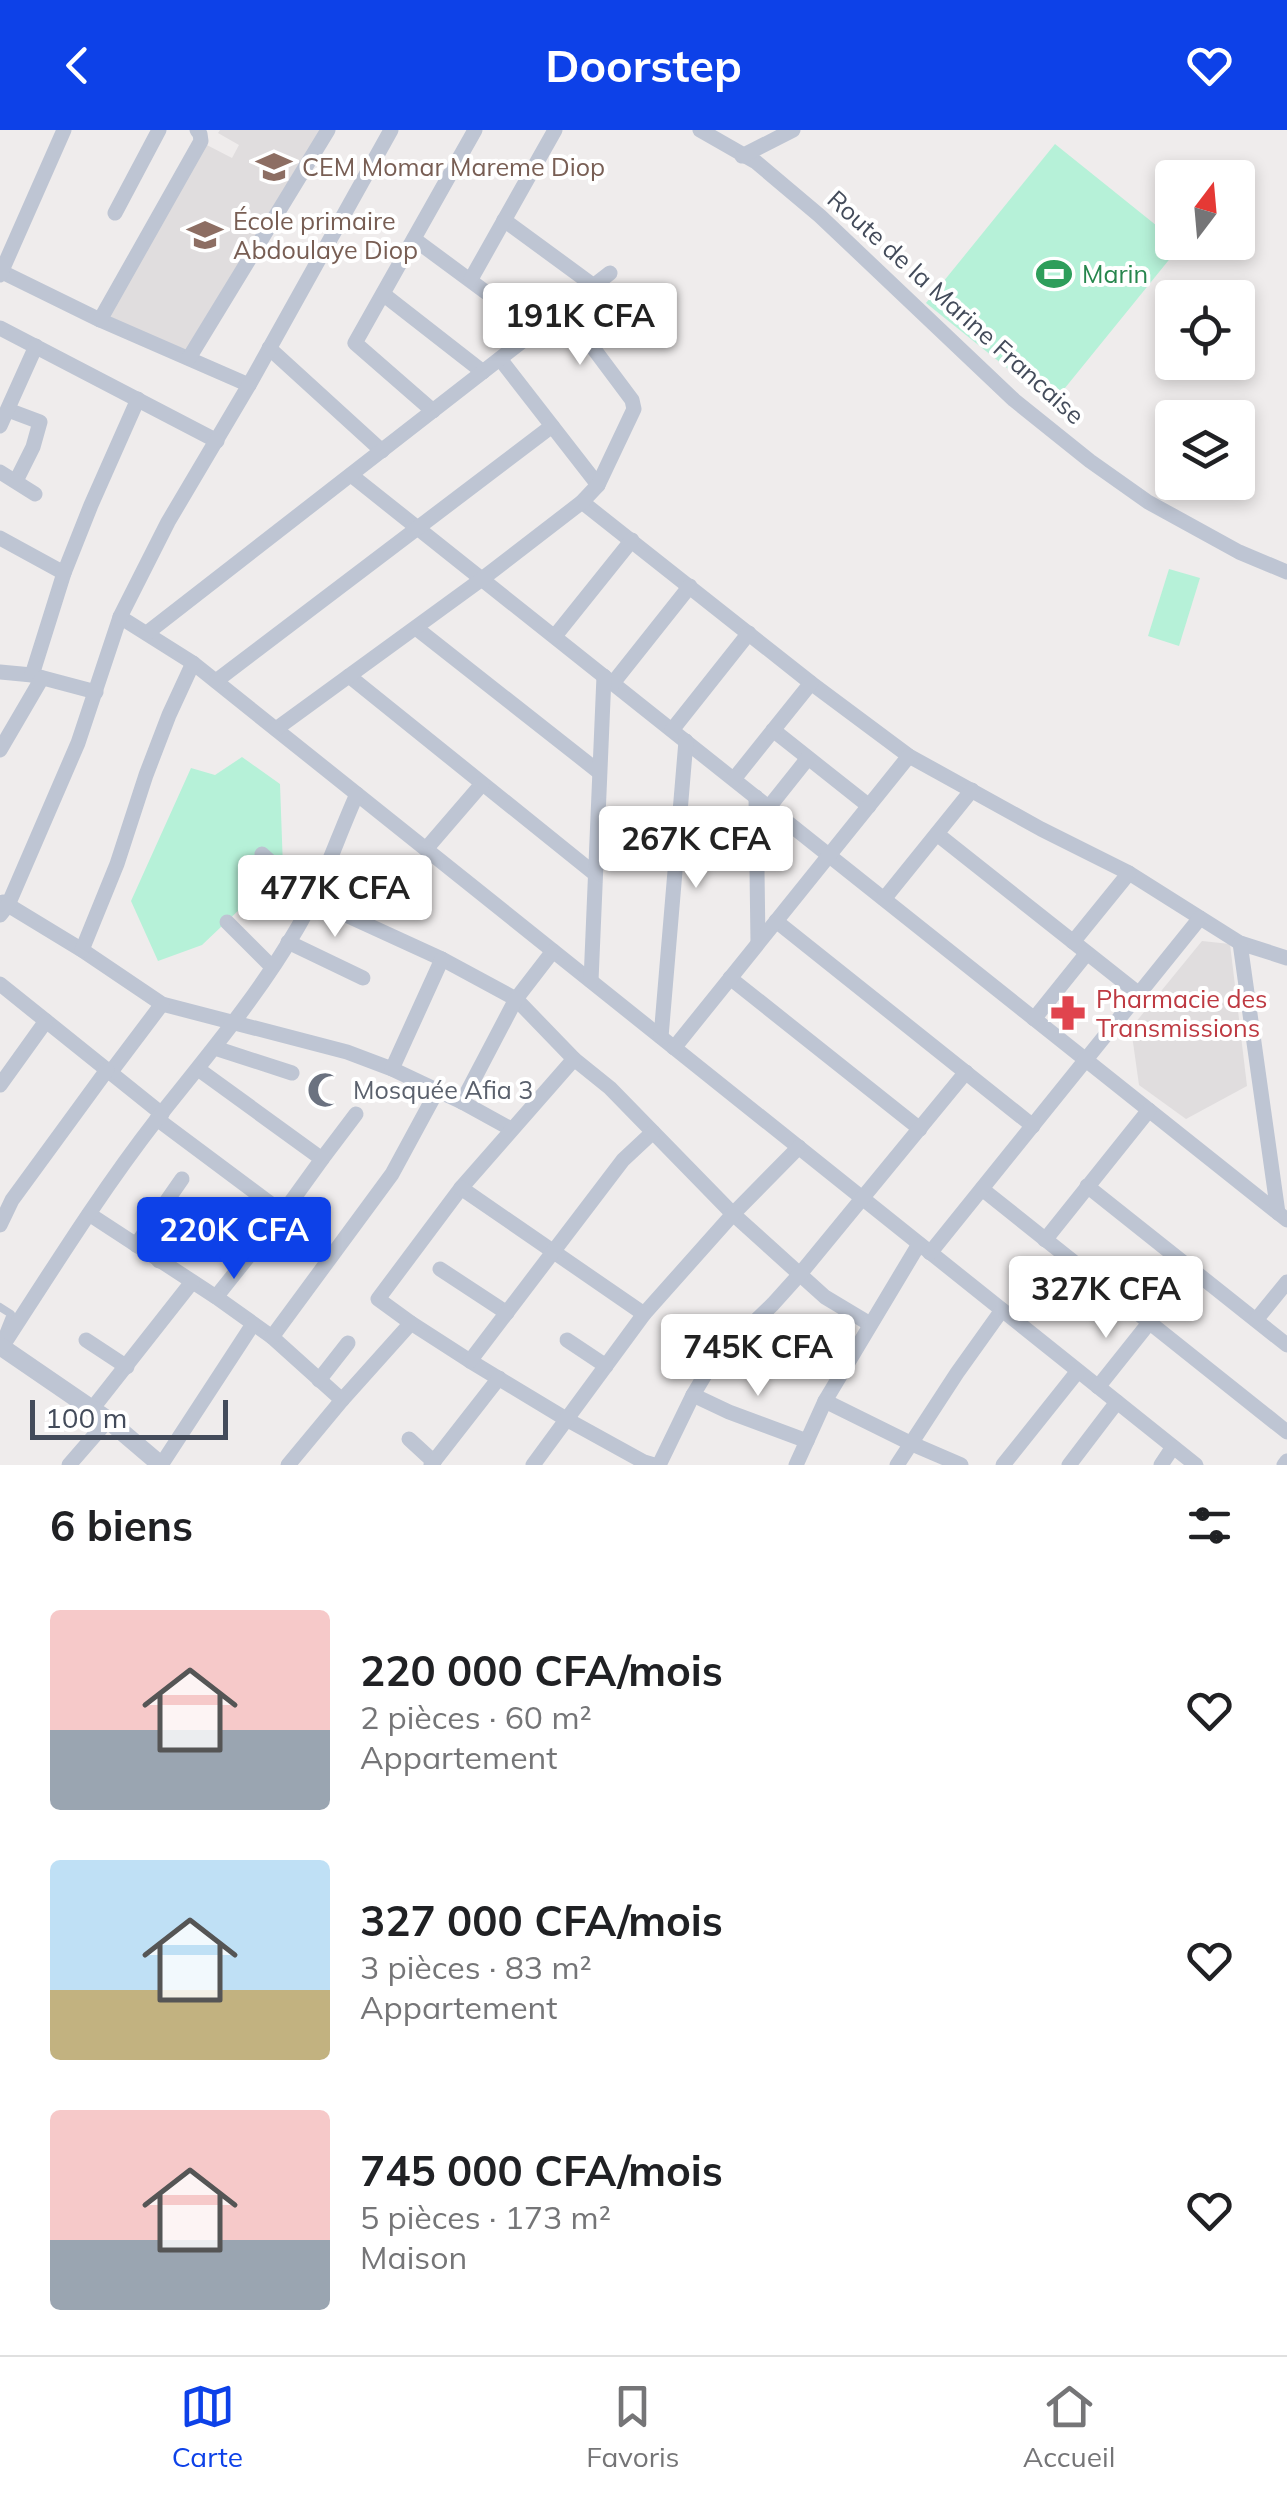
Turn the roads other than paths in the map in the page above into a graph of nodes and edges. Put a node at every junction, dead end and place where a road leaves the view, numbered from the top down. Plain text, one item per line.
1 (64, 130) edge
2 (159, 130) edge
3 (197, 130) edge
4 (328, 130) edge
5 (392, 130) edge
6 (475, 130) edge
7 (555, 130) edge
8 (700, 130) edge
9 (793, 130) edge
10 (742, 156) junction
11 (115, 213) dead end
12 (504, 220) junction
13 (414, 239) junction
14 (1, 273) edge
15 (610, 274) dead end
16 (471, 279) junction
17 (594, 286) junction
18 (382, 294) junction
19 (564, 309) junction
20 (100, 320) junction
21 (0, 328) edge
22 (537, 330) junction
23 (36, 346) junction
24 (269, 348) junction
25 (189, 358) junction
26 (500, 359) junction
27 (483, 372) junction
28 (249, 386) junction
29 (138, 399) junction
30 (8, 410) junction
31 (433, 411) junction
32 (0, 426) edge
33 (552, 426) junction
34 (217, 441) junction
35 (382, 451) junction
36 (0, 472) edge
37 (351, 475) junction
38 (16, 480) junction
39 (598, 485) junction
40 (35, 494) dead end
41 (582, 502) junction
42 (419, 528) junction
43 (0, 538) edge
44 (632, 540) junction
45 (1287, 572) edge
46 (64, 573) junction
47 (482, 579) junction
48 (690, 586) junction
49 (120, 618) junction
50 (416, 628) junction
51 (147, 633) junction
52 (749, 633) junction
53 (554, 636) junction
54 (193, 663) junction
55 (0, 672) edge
56 (349, 676) junction
57 (37, 677) junction
58 (608, 679) junction
59 (216, 681) junction
60 (811, 683) junction
61 (96, 692) junction
62 (276, 729) junction
63 (672, 730) junction
64 (773, 730) junction
65 (686, 741) junction
66 (0, 750) edge
67 (909, 756) junction
68 (808, 758) junction
69 (598, 772) junction
70 (734, 779) junction
71 (482, 784) junction
72 (972, 790) junction
73 (357, 794) junction
74 (762, 802) junction
75 (868, 806) junction
76 (937, 834) junction
77 (426, 849) junction
78 (262, 854) dead end
79 (829, 855) junction
80 (595, 874) junction
81 (1129, 874) junction
82 (884, 899) junction
83 (311, 900) junction
84 (3, 906) edge
85 (1200, 918) junction
86 (776, 921) junction
87 (226, 922) dead end
88 (288, 942) junction
89 (1073, 942) junction
90 (1240, 942) junction
91 (758, 943) junction
92 (82, 950) junction
93 (553, 951) junction
94 (1087, 953) junction
95 (1287, 958) edge
96 (442, 959) junction
97 (272, 967) junction
98 (363, 978) dead end
99 (730, 978) junction
100 (591, 981) junction
101 (3, 993) edge
102 (1139, 994) junction
103 (516, 999) junction
104 (162, 1004) junction
105 (1034, 1019) junction
106 (46, 1021) junction
107 (233, 1024) junction
108 (668, 1043) junction
109 (214, 1048) junction
110 (574, 1058) junction
111 (1086, 1060) junction
112 (198, 1069) junction
113 (392, 1070) junction
114 (108, 1071) junction
115 (966, 1072) junction
116 (292, 1073) dead end
117 (0, 1085) edge
118 (438, 1091) junction
119 (462, 1102) junction
120 (1149, 1110) junction
121 (356, 1114) dead end
122 (160, 1116) junction
123 (1033, 1126) junction
124 (511, 1129) junction
125 (920, 1129) junction
126 (653, 1132) junction
127 (799, 1148) junction
128 (322, 1159) junction
129 (182, 1179) dead end
130 (1087, 1186) junction
131 (462, 1188) junction
132 (982, 1189) junction
133 (6, 1198) edge
134 (864, 1199) junction
135 (283, 1213) junction
136 (89, 1214) junction
137 (733, 1214) junction
138 (1283, 1217) edge
139 (191, 1218) dead end
140 (0, 1225) edge
141 (1045, 1240) junction
142 (136, 1244) junction
143 (925, 1248) junction
144 (553, 1252) junction
145 (160, 1261) junction
146 (440, 1268) dead end
147 (800, 1274) junction
148 (192, 1282) junction
149 (1287, 1282) edge
150 (216, 1297) junction
151 (0, 1306) edge
152 (1002, 1310) junction
153 (507, 1313) junction
154 (644, 1314) junction
155 (1256, 1320) junction
156 (411, 1323) junction
157 (1150, 1323) junction
158 (253, 1324) junction
159 (870, 1324) junction
160 (272, 1337) junction
161 (86, 1340) dead end
162 (567, 1340) dead end
163 (348, 1343) dead end
164 (0, 1344) edge
165 (1287, 1345) edge
166 (470, 1361) junction
167 (606, 1366) junction
168 (126, 1367) junction
169 (1078, 1371) junction
170 (499, 1378) junction
171 (319, 1380) junction
172 (1098, 1387) junction
173 (693, 1394) junction
174 (342, 1400) junction
175 (826, 1401) junction
176 (1117, 1402) junction
177 (92, 1409) junction
178 (566, 1419) junction
179 (108, 1420) junction
180 (1287, 1432) edge
181 (410, 1439) dead end
182 (807, 1441) junction
183 (910, 1443) junction
184 (1173, 1447) junction
185 (432, 1463) edge
186 (650, 1464) edge
187 (69, 1465) edge
188 (161, 1465) edge
189 (288, 1465) edge
190 (533, 1465) edge
191 (796, 1465) edge
192 (896, 1465) edge
193 (961, 1465) edge
194 (1003, 1465) edge
195 (1069, 1465) edge
196 (1161, 1465) edge
197 (1196, 1465) edge

1 - 14 street
2 - 11 street
3 - 20 street
4 - 25 street
5 - 24 street
6 - 13 street
7 - 12 street
8 - 10 street, Route de la Marine Francaise
9 - 10 street
10 - 45 street, Route de la Marine Francaise
12 - 16 street
12 - 17 street
13 - 16 street
13 - 18 street
14 - 20 street
15 - 17 street
16 - 22 street
17 - 19 street
18 - 27 street
18 - 31 street
19 - 22 street
19 - 39 street
20 - 25 street
21 - 23 street
22 - 26 street
23 - 29 street
23 - 30 street
24 - 28 street
24 - 35 street
25 - 28 street
26 - 27 street
26 - 33 street
27 - 31 street
28 - 34 street
29 - 34 street
29 - 46 street
30 - 32 street
30 - 38 street
31 - 35 street
33 - 39 street
33 - 42 street
34 - 49 street
35 - 37 street
36 - 38 street
37 - 42 street
37 - 51 street
38 - 40 street
39 - 41 street
41 - 44 street
41 - 47 street
42 - 47 street
42 - 59 street
43 - 46 street
44 - 48 street
44 - 53 street
46 - 57 street
47 - 50 street
47 - 53 street
48 - 52 street
48 - 58 street
49 - 51 street
49 - 61 street
50 - 56 street
50 - 69 street
51 - 54 street
52 - 60 street
52 - 63 street
53 - 58 street
54 - 59 street
54 - 92 street
55 - 57 street
56 - 62 street
56 - 71 street
57 - 61 street
57 - 66 street
58 - 63 street
58 - 69 street
59 - 62 street
60 - 64 street
60 - 67 street
61 - 84 street
62 - 73 street
63 - 65 street
64 - 68 street
64 - 70 street
65 - 70 street
65 - 108 street
67 - 72 street
67 - 75 street
68 - 74 street
68 - 75 street
69 - 80 street
70 - 74 street
71 - 77 street
71 - 80 street
72 - 76 street
72 - 81 street
73 - 77 street
73 - 83 street
74 - 79 street
74 - 91 street
75 - 79 street
76 - 82 street
76 - 89 street
77 - 93 street
78 - 83 street
79 - 82 street
79 - 86 street
80 - 100 street
81 - 85 street
81 - 89 street
82 - 105 street
83 - 88 street
83 - 96 street
84 - 92 street
85 - 90 street
85 - 102 street
86 - 91 street
86 - 115 street
87 - 97 street
88 - 97 street
88 - 98 street
89 - 94 street
90 - 95 street
90 - 138 street
91 - 99 street
92 - 104 street
93 - 100 street
93 - 103 street
94 - 102 street
94 - 105 street
96 - 103 street
96 - 113 street
97 - 107 street
99 - 108 street
99 - 125 street
100 - 108 street
101 - 106 street
102 - 111 street
103 - 110 street
103 - 119 street
104 - 107 street
104 - 114 street
105 - 111 street
106 - 114 street
106 - 117 street
107 - 109 street
107 - 113 street
108 - 127 street
109 - 112 street
109 - 116 street
110 - 124 street
110 - 126 street
111 - 120 street
111 - 123 street
112 - 122 street
112 - 128 street
113 - 118 street
114 - 122 street
114 - 133 street
115 - 123 street
115 - 125 street
118 - 119 street
118 - 160 street
119 - 124 street
120 - 130 street
120 - 138 street
121 - 128 street
122 - 135 street
122 - 136 street
123 - 132 street
124 - 131 street
125 - 134 street
126 - 137 street
126 - 144 street
127 - 134 street
127 - 137 street
128 - 135 street
129 - 142 street
130 - 141 street
130 - 155 street
131 - 144 street
131 - 156 street
132 - 141 street
132 - 143 street
133 - 140 street
134 - 143 street
134 - 147 street
135 - 150 street
136 - 142 street
136 - 164 street
137 - 147 street
137 - 154 street
139 - 145 street
141 - 157 street
142 - 145 street
143 - 152 street
143 - 159 street
144 - 153 street
144 - 154 street
145 - 148 street
146 - 153 street
147 - 159 street
147 - 173 street
148 - 150 street
148 - 168 street
149 - 155 street
150 - 158 street
151 - 164 lane
152 - 169 street
152 - 183 street
153 - 166 street
154 - 167 street
155 - 165 street
156 - 166 street
156 - 174 street
157 - 172 street
157 - 180 street
158 - 160 street
158 - 188 street
159 - 175 street
160 - 171 street
161 - 168 street
162 - 167 street
163 - 171 street
164 - 177 street
166 - 170 street
167 - 178 street
168 - 177 street
169 - 172 street
169 - 194 street
170 - 178 street
170 - 185 street
171 - 174 street
172 - 176 street
173 - 182 street
173 - 186 street
174 - 189 street
175 - 182 street
175 - 183 street
176 - 184 street
176 - 195 street
177 - 179 street
178 - 186 street
178 - 190 street
179 - 187 street
179 - 188 street
181 - 185 street
182 - 191 street
183 - 192 street
183 - 193 street
184 - 196 street
184 - 197 street

